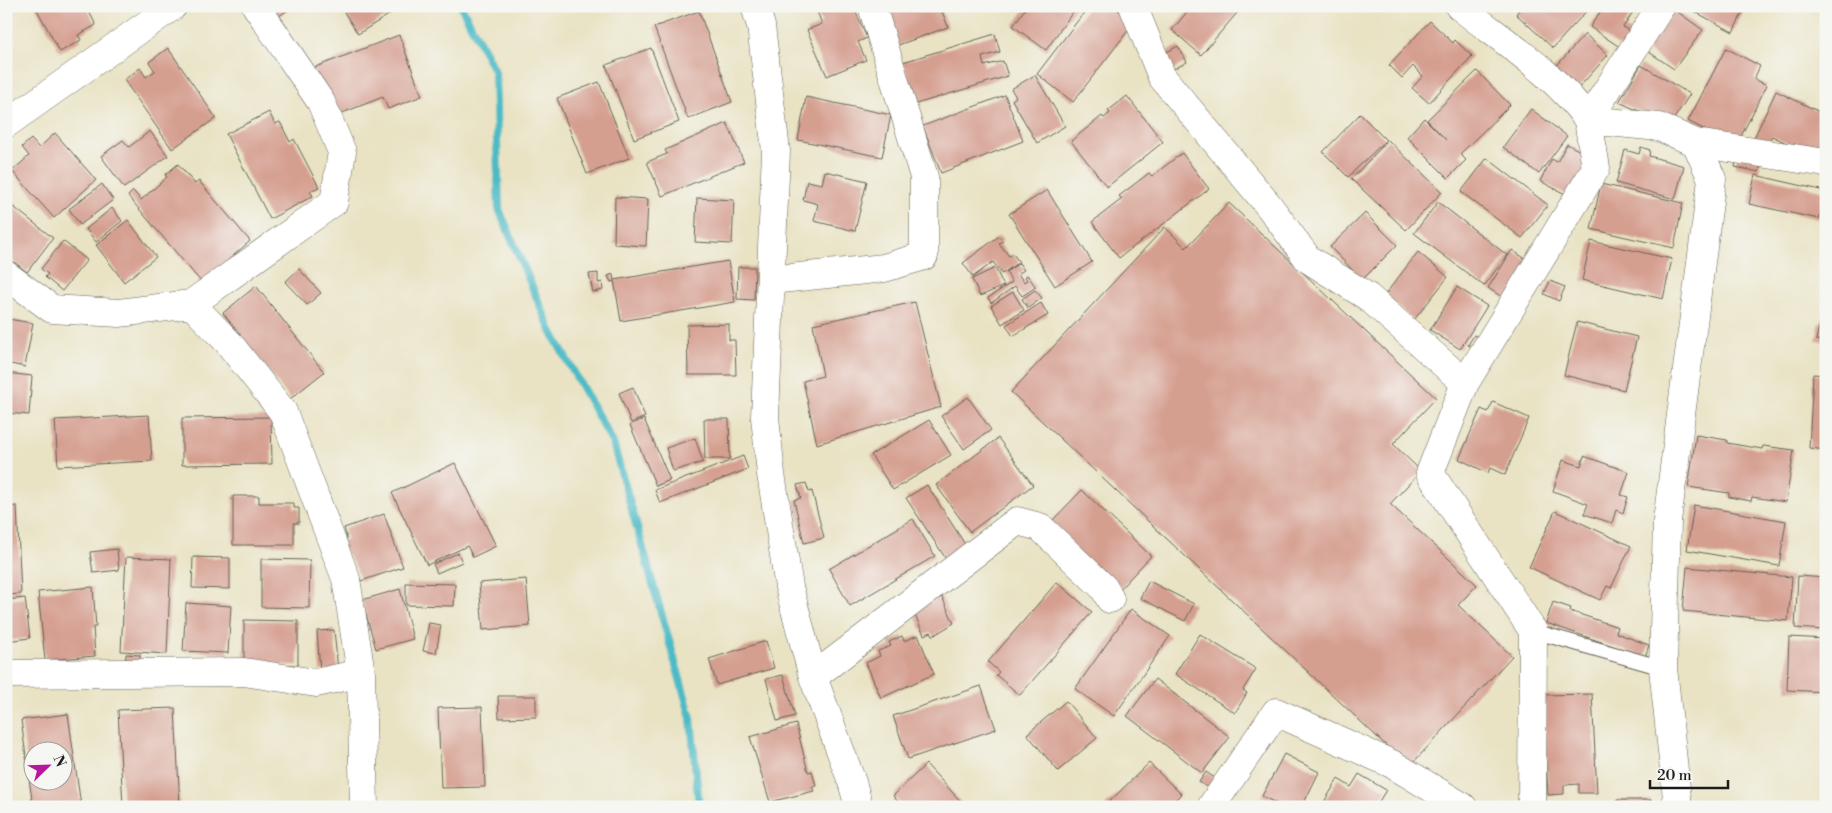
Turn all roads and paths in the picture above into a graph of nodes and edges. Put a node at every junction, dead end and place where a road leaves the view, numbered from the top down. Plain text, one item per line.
1 (256, 6) edge
2 (755, 6) edge
3 (872, 6) edge
4 (1133, 6) edge
5 (1459, 6) edge
6 (1661, 6) edge
7 (156, 11) edge
8 (1588, 120) junction
9 (6, 124) edge
10 (1696, 143) junction
11 (1826, 163) edge
12 (6, 275) edge
13 (771, 280) junction
14 (191, 304) junction
15 (1466, 383) junction
16 (1110, 599) dead end
17 (1533, 630) junction
18 (1663, 668) junction
19 (361, 673) junction
20 (6, 674) edge
21 (813, 677) junction
22 (316, 682) junction
23 (360, 712) junction
24 (364, 807) edge
25 (859, 807) edge
26 (1211, 807) edge
27 (1463, 807) edge
28 (1532, 807) edge
29 (1678, 807) edge

1 - 14 street
2 - 13 street
3 - 13 street
4 - 15 street
5 - 8 street
6 - 8 street
7 - 9 street
8 - 10 street
8 - 15 street
10 - 11 street
10 - 18 street
12 - 14 street
13 - 21 street
14 - 19 street
15 - 17 street
16 - 21 street
17 - 18 lane
17 - 28 street
18 - 29 street
19 - 22 street
19 - 23 street
20 - 22 street
21 - 25 street
22 - 23 street
23 - 24 street
26 - 27 street

